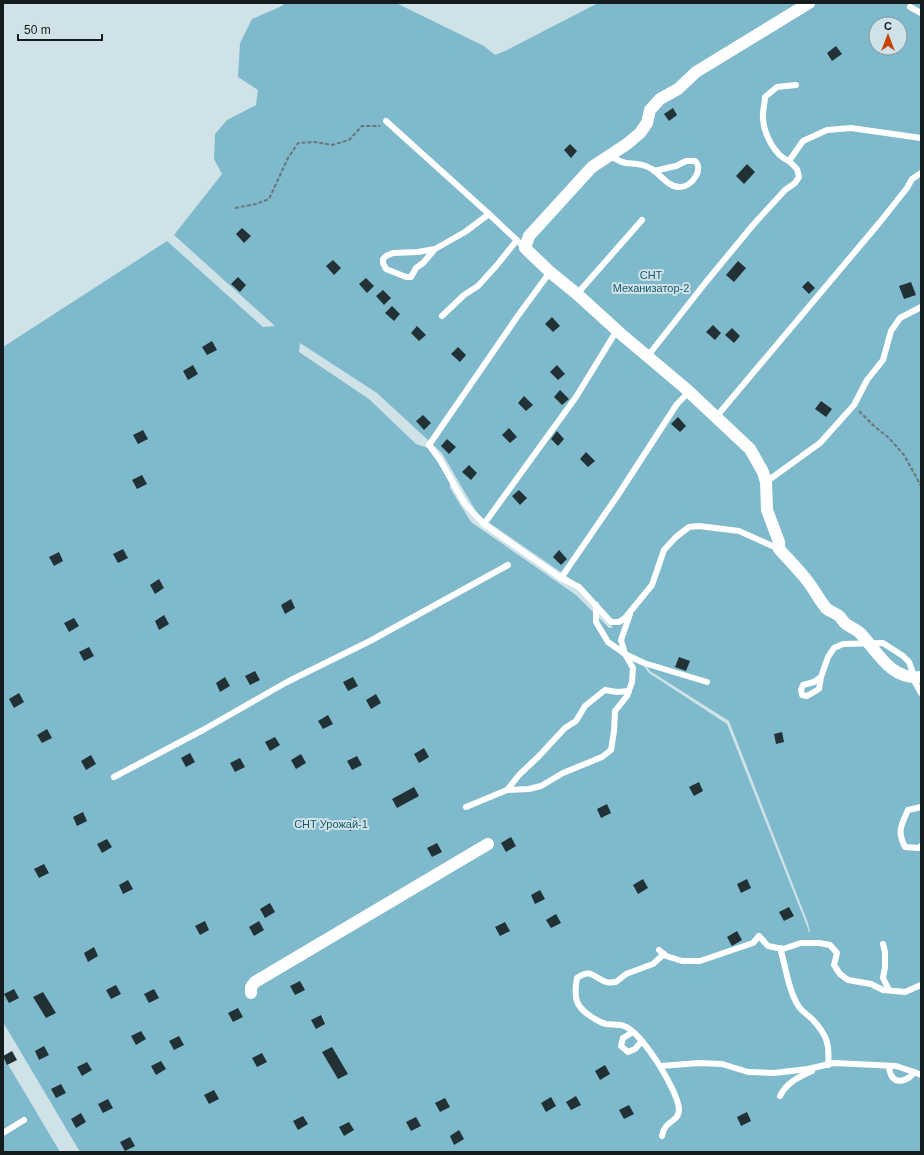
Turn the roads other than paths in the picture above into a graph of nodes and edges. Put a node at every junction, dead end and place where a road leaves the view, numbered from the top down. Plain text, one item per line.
1 (809, 3) edge
2 (910, 7) dead end
3 (921, 12) edge
4 (796, 85) dead end
5 (386, 121) dead end
6 (921, 138) edge
7 (609, 155) junction
8 (789, 161) junction
9 (654, 171) junction
10 (921, 173) edge
11 (489, 214) junction
12 (642, 220) dead end
13 (521, 244) junction
14 (435, 249) junction
15 (550, 272) junction
16 (577, 294) junction
17 (921, 307) edge
18 (442, 316) dead end
19 (617, 330) junction
20 (647, 356) junction
21 (689, 392) junction
22 (716, 417) junction
23 (766, 482) junction
24 (484, 524) junction
25 (779, 549) junction
26 (508, 565) dead end
27 (561, 578) junction
28 (596, 605) junction
29 (632, 609) junction
30 (869, 642) junction
31 (625, 654) junction
32 (916, 677) edge
33 (821, 678) dead end
34 (707, 682) dead end
35 (629, 691) junction
36 (921, 693) edge
37 (114, 777) dead end
38 (507, 790) junction
39 (466, 807) dead end
40 (921, 807) edge
41 (488, 844) dead end
42 (921, 846) edge
43 (883, 944) dead end
44 (780, 948) junction
45 (921, 985) edge
46 (889, 990) junction
47 (251, 993) dead end
48 (633, 1032) junction
49 (642, 1041) junction
50 (828, 1065) junction
51 (661, 1066) junction
52 (889, 1066) junction
53 (819, 1067) junction
54 (914, 1072) junction
55 (921, 1075) edge
56 (780, 1096) dead end
57 (24, 1120) dead end
58 (3, 1133) edge
59 (662, 1136) dead end

1 - 7 street
2 - 3 lane
4 - 8 lane
5 - 11 lane
6 - 8 lane
7 - 9 lane
7 - 13 street
8 - 20 lane
9 - 9 lane
10 - 22 lane
11 - 13 lane
11 - 14 lane
12 - 16 lane
13 - 15 street
13 - 18 lane
14 - 14 lane
15 - 16 street
15 - 24 lane
16 - 19 street
17 - 23 lane
19 - 20 street
19 - 24 lane
20 - 21 street
21 - 22 street
21 - 27 lane
22 - 23 street
23 - 25 street
24 - 27 lane
25 - 29 lane
25 - 30 street
26 - 37 lane
27 - 28 lane
28 - 29 lane
28 - 31 lane
29 - 31 lane
30 - 32 street
30 - 32 lane
30 - 33 lane
31 - 34 lane
31 - 35 lane
32 - 36 lane
35 - 38 lane
35 - 38 lane
38 - 39 lane
40 - 42 lane
41 - 47 street
43 - 46 lane
44 - 46 lane
44 - 48 lane
44 - 50 lane
45 - 46 lane
48 - 49 lane
48 - 49 lane
49 - 51 lane
50 - 52 lane
50 - 53 lane
51 - 53 lane
51 - 59 lane
52 - 54 lane
52 - 54 lane
53 - 56 lane
54 - 55 lane
57 - 58 lane

